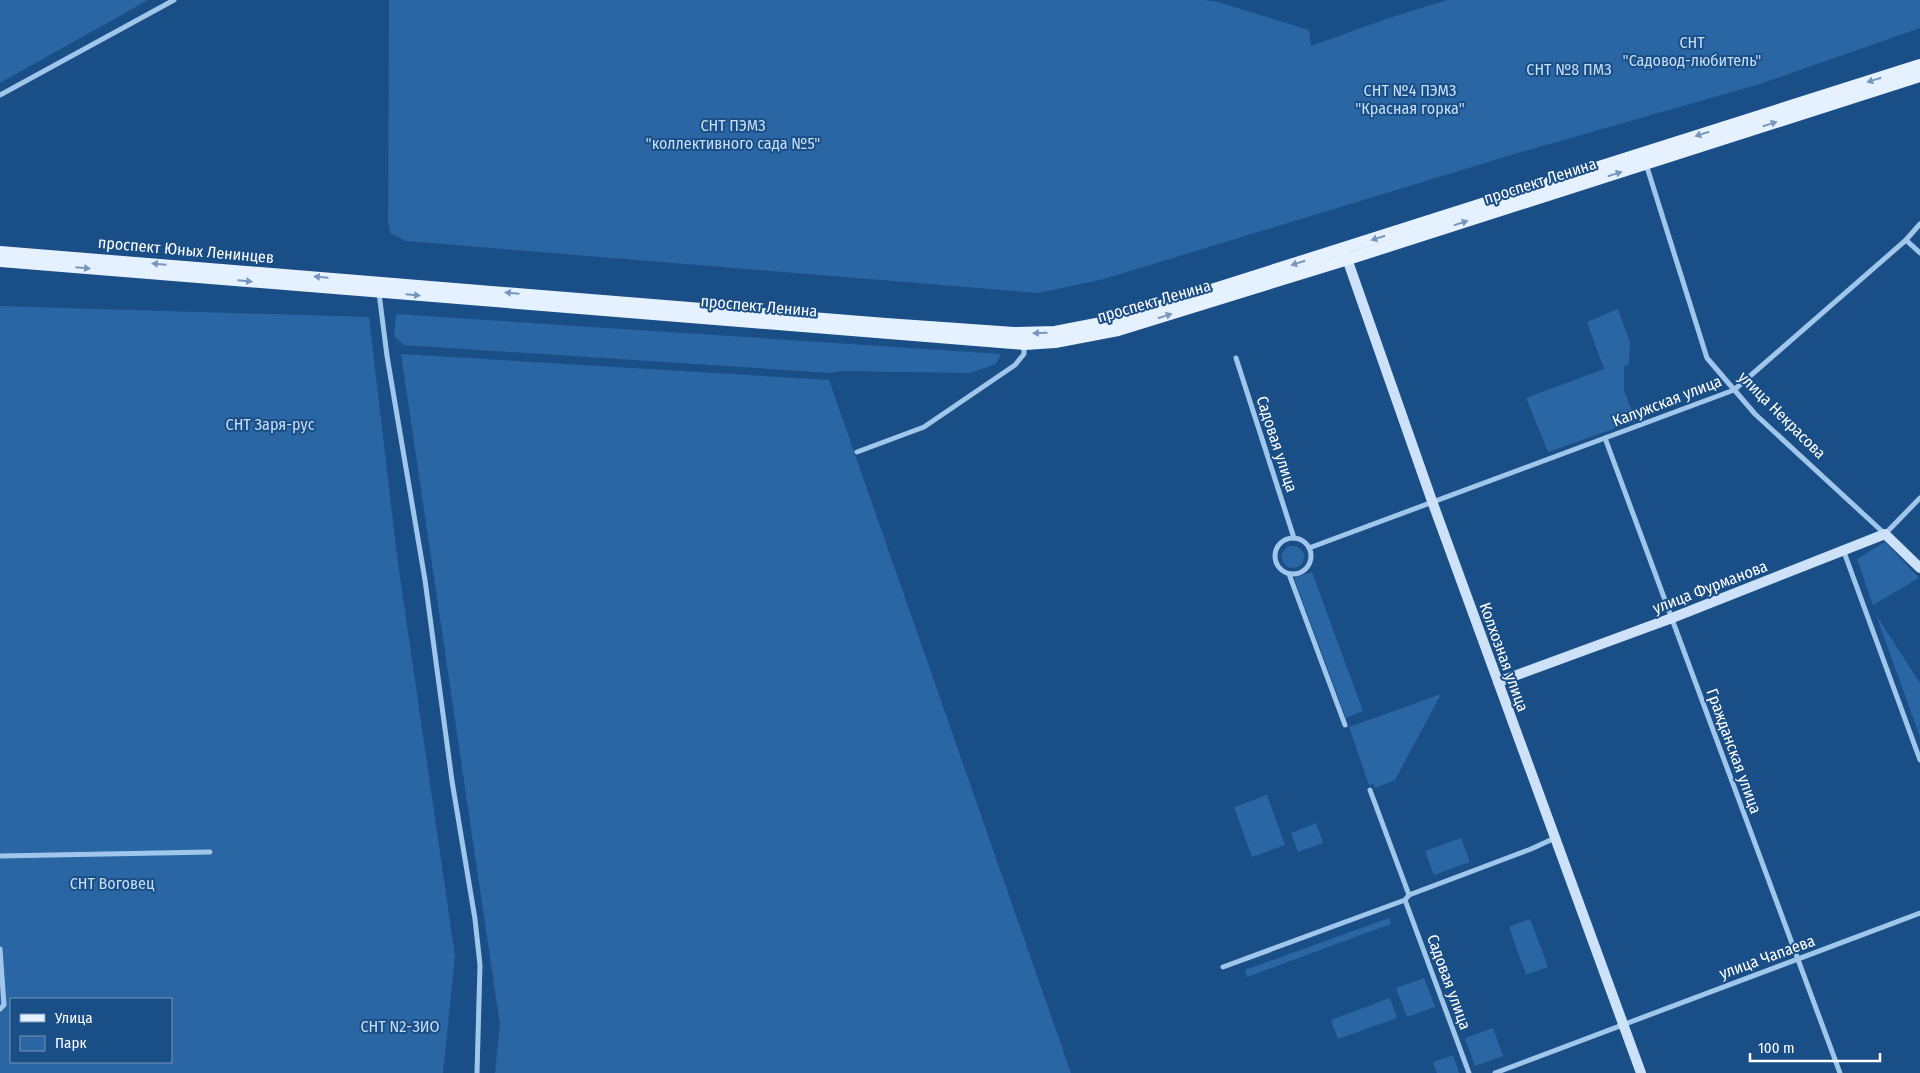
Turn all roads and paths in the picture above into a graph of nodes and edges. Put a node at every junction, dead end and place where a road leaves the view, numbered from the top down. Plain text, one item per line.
1 (174, 0) edge
2 (1920, 66) edge
3 (1920, 76) edge
4 (0, 95) edge
5 (1646, 164) junction
6 (1920, 224) edge
7 (1906, 240) junction
8 (0, 252) edge
9 (1920, 253) edge
10 (1346, 254) junction
11 (0, 261) edge
12 (367, 286) junction
13 (379, 292) junction
14 (1024, 344) junction
15 (1236, 358) dead end
16 (1734, 390) junction
17 (1605, 438) junction
18 (857, 452) dead end
19 (1920, 498) edge
20 (1432, 501) junction
21 (1885, 534) junction
22 (1294, 538) junction
23 (1309, 548) junction
24 (1844, 552) junction
25 (1920, 568) edge
26 (1289, 574) junction
27 (1672, 618) junction
28 (1498, 682) junction
29 (1345, 725) dead end
30 (1920, 760) edge
31 (1370, 790) dead end
32 (1555, 838) junction
33 (210, 852) dead end
34 (0, 856) edge
35 (1407, 898) junction
36 (1920, 913) edge
37 (0, 949) edge
38 (1798, 960) junction
39 (1223, 967) dead end
40 (0, 1009) edge
41 (1623, 1025) junction
42 (477, 1073) edge
43 (1469, 1073) edge
44 (1495, 1073) edge
45 (1641, 1073) edge
46 (1840, 1073) edge

1 - 4 street
2 -> 10 main road, проспект Ленина
5 -> 3 main road, проспект Ленина
10 -> 5 main road, проспект Ленина
5 - 16 street, улица Некрасова
6 - 7 street, Калужская улица
7 - 9 street
7 - 16 street, Калужская улица
12 -> 8 main road, проспект Юных Ленинцев
10 -> 12 main road, проспект Ленина
14 -> 10 main road, проспект Ленина
10 - 20 street, Колхозная улица
11 -> 12 main road, проспект Юных Ленинцев
12 - 13 main road, проспект Ленина
13 -> 14 main road, проспект Ленина
13 - 42 street
14 - 18 street
15 - 22 street, Садовая улица
16 - 17 street, Калужская улица
16 - 21 street, улица Некрасова
17 - 20 street, Калужская улица
17 - 27 street, Гражданская улица
19 - 21 street, улица Фурманова
20 - 23 street, Калужская улица
20 - 28 street, Колхозная улица
21 - 24 street, улица Фурманова
21 - 25 street, улица Некрасова
22 - 23 street
22 - 26 street
23 - 26 street
24 - 27 street, улица Фурманова
24 - 30 street
26 - 29 street
27 - 28 street, улица Фурманова
27 - 38 street, Гражданская улица
28 - 32 street, Колхозная улица
31 - 35 street, Садовая улица
32 - 35 street
32 - 41 street, Колхозная улица
33 - 34 street
35 - 39 street
35 - 43 street, Садовая улица
36 - 38 street, улица Чапаева
37 - 40 street
38 - 41 street, улица Чапаева
38 - 46 street, Гражданская улица
41 - 44 street, улица Чапаева
41 - 45 street, Колхозная улица

